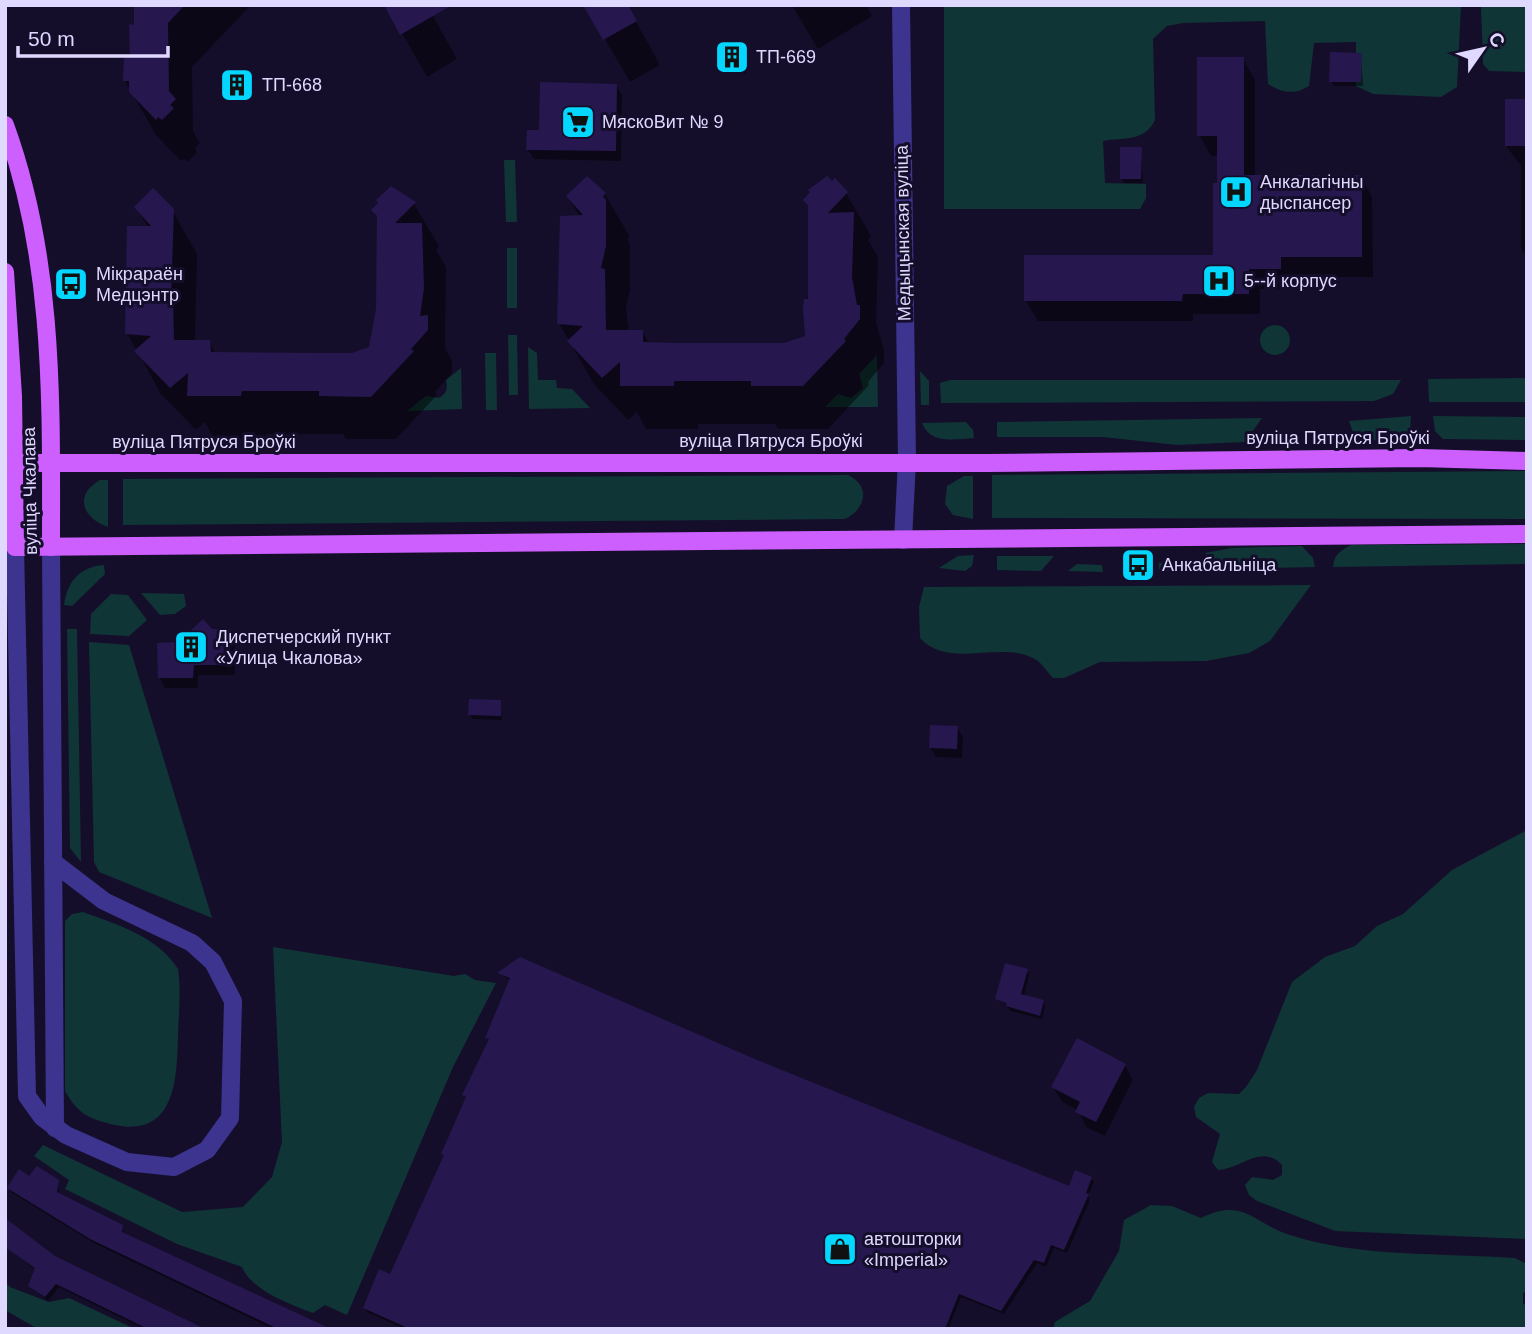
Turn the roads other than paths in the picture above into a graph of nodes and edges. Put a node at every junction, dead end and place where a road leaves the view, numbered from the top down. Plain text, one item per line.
1 (901, 5) edge
2 (5, 125) edge
3 (5, 272) edge
4 (907, 461) junction
5 (1527, 461) edge
6 (15, 463) junction
7 (51, 463) junction
8 (1527, 534) edge
9 (903, 540) junction
10 (15, 547) junction
11 (51, 547) junction
12 (53, 862) junction
13 (55, 1128) junction

1 - 4 street, Медыцынская вуліца
2 - 7 main road, вуліца Чкалава
3 - 6 main road, вуліца Чкалава
4 - 5 main road, вуліца Пятруся Броўкі
4 - 7 main road, вуліца Пятруся Броўкі
4 - 9 street, Медыцынская вуліца
6 - 7 main road, вуліца Пятруся Броўкі
6 - 10 main road, вуліца Чкалава
7 - 11 main road, вуліца Чкалава
8 - 9 main road
9 - 11 main road
10 - 11 main road
10 - 13 street, вуліца Чкалава
11 - 12 street, вуліца Чкалава
12 - 13 street, вуліца Чкалава
12 - 13 street, вуліца Чкалава

